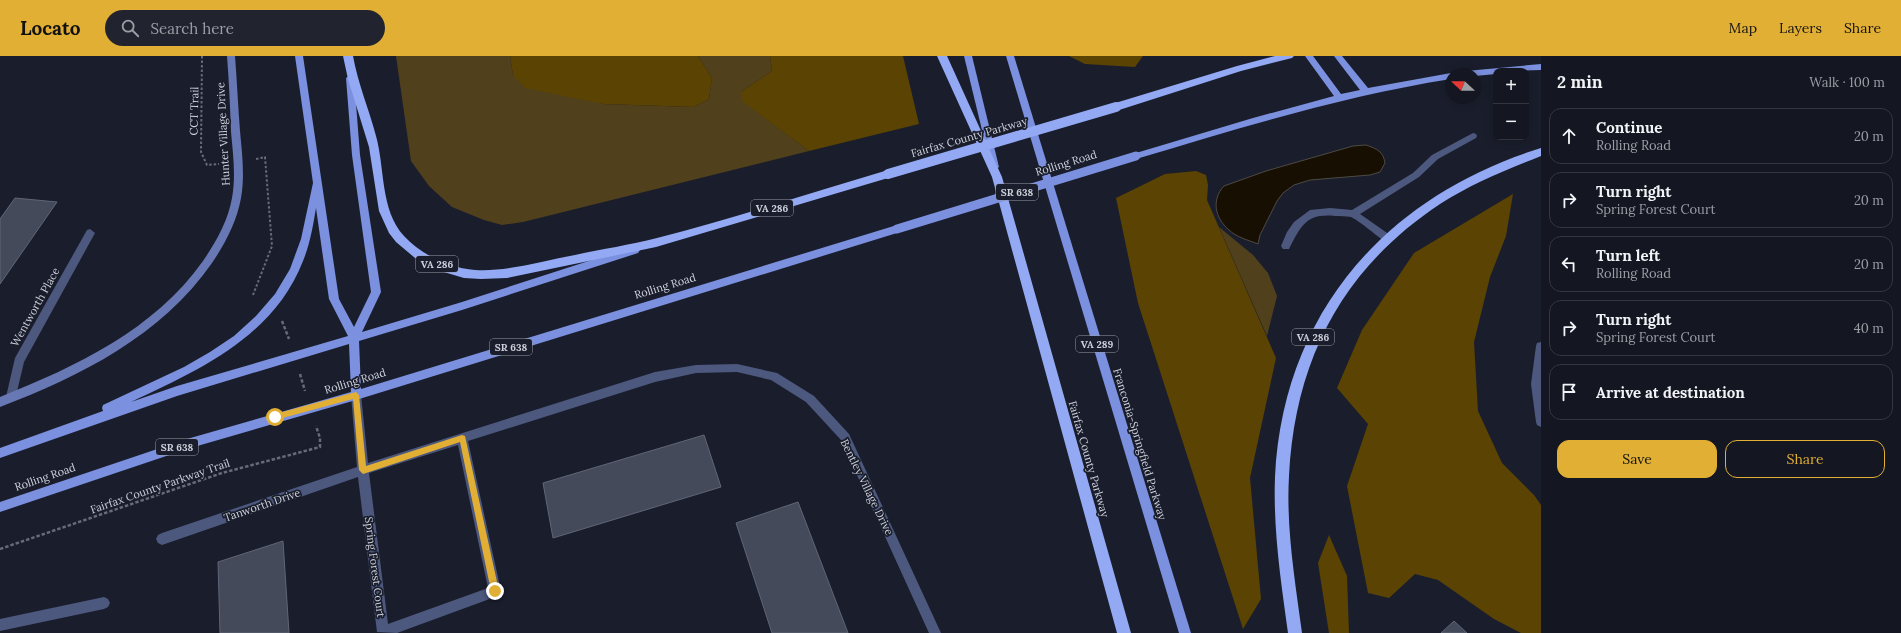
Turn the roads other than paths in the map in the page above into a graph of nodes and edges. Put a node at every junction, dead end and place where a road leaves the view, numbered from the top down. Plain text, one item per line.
1 (231, 56) edge
2 (299, 56) edge
3 (348, 56) edge
4 (942, 56) edge
5 (968, 56) edge
6 (1010, 56) edge
7 (1289, 56) edge
8 (1309, 56) edge
9 (1338, 56) edge
10 (1541, 67) edge
11 (1529, 68) edge
12 (350, 69) junction
13 (1493, 71) edge
14 (1481, 72) edge
15 (1445, 77) edge
16 (1365, 90) junction
17 (1339, 97) junction
18 (1473, 136) dead end
19 (1541, 152) edge
20 (997, 177) junction
21 (317, 183) junction
22 (1353, 214) junction
23 (90, 233) dead end
24 (1387, 238) junction
25 (656, 243) junction
26 (1286, 246) dead end
27 (354, 337) junction
28 (1541, 346) edge
29 (356, 395) junction
30 (11, 397) junction
31 (0, 402) edge
32 (1541, 422) edge
33 (68, 428) junction
34 (462, 438) junction
35 (0, 453) edge
36 (363, 470) junction
37 (0, 507) edge
38 (162, 539) dead end
39 (104, 603) dead end
40 (0, 625) edge
41 (935, 633) edge
42 (1124, 633) edge
43 (1185, 633) edge
44 (1295, 633) edge

1 - 30 street, Hunter Village Drive
2 - 21 main road
3 - 12 highway, VA 286
4 - 20 highway, Fairfax County Parkway
5 - 20 main road
6 - 43 main road, Franconia-Springfield Parkway / VA 289
7 - 25 highway, Fairfax County Parkway / VA 286, bridge
8 - 17 main road
9 - 16 main road
10 - 11 main road
12 - 25 highway, VA 286
12 - 27 main road
13 - 14 main road
15 - 16 main road, Rolling Road
16 - 17 main road, Rolling Road / SR 638
17 - 29 main road, Rolling Road / SR 638, bridge
18 - 22 street
19 - 24 highway, VA 286
20 - 42 highway, Fairfax County Parkway
21 - 27 main road
21 - 33 main road
22 - 24 street
22 - 26 street
23 - 30 street, Wentworth Place
24 - 44 highway, VA 286
25 - 27 main road
27 - 29 main road
27 - 33 main road
28 - 32 street
29 - 36 street, Spring Forest Court
29 - 37 main road, Rolling Road / SR 638
30 - 31 street, Hunter Village Drive
33 - 35 main road
34 - 36 street
34 - 36 street, Spring Forest Court
34 - 41 street, Bentley Village Drive
36 - 38 street, Tanworth Drive
39 - 40 street

